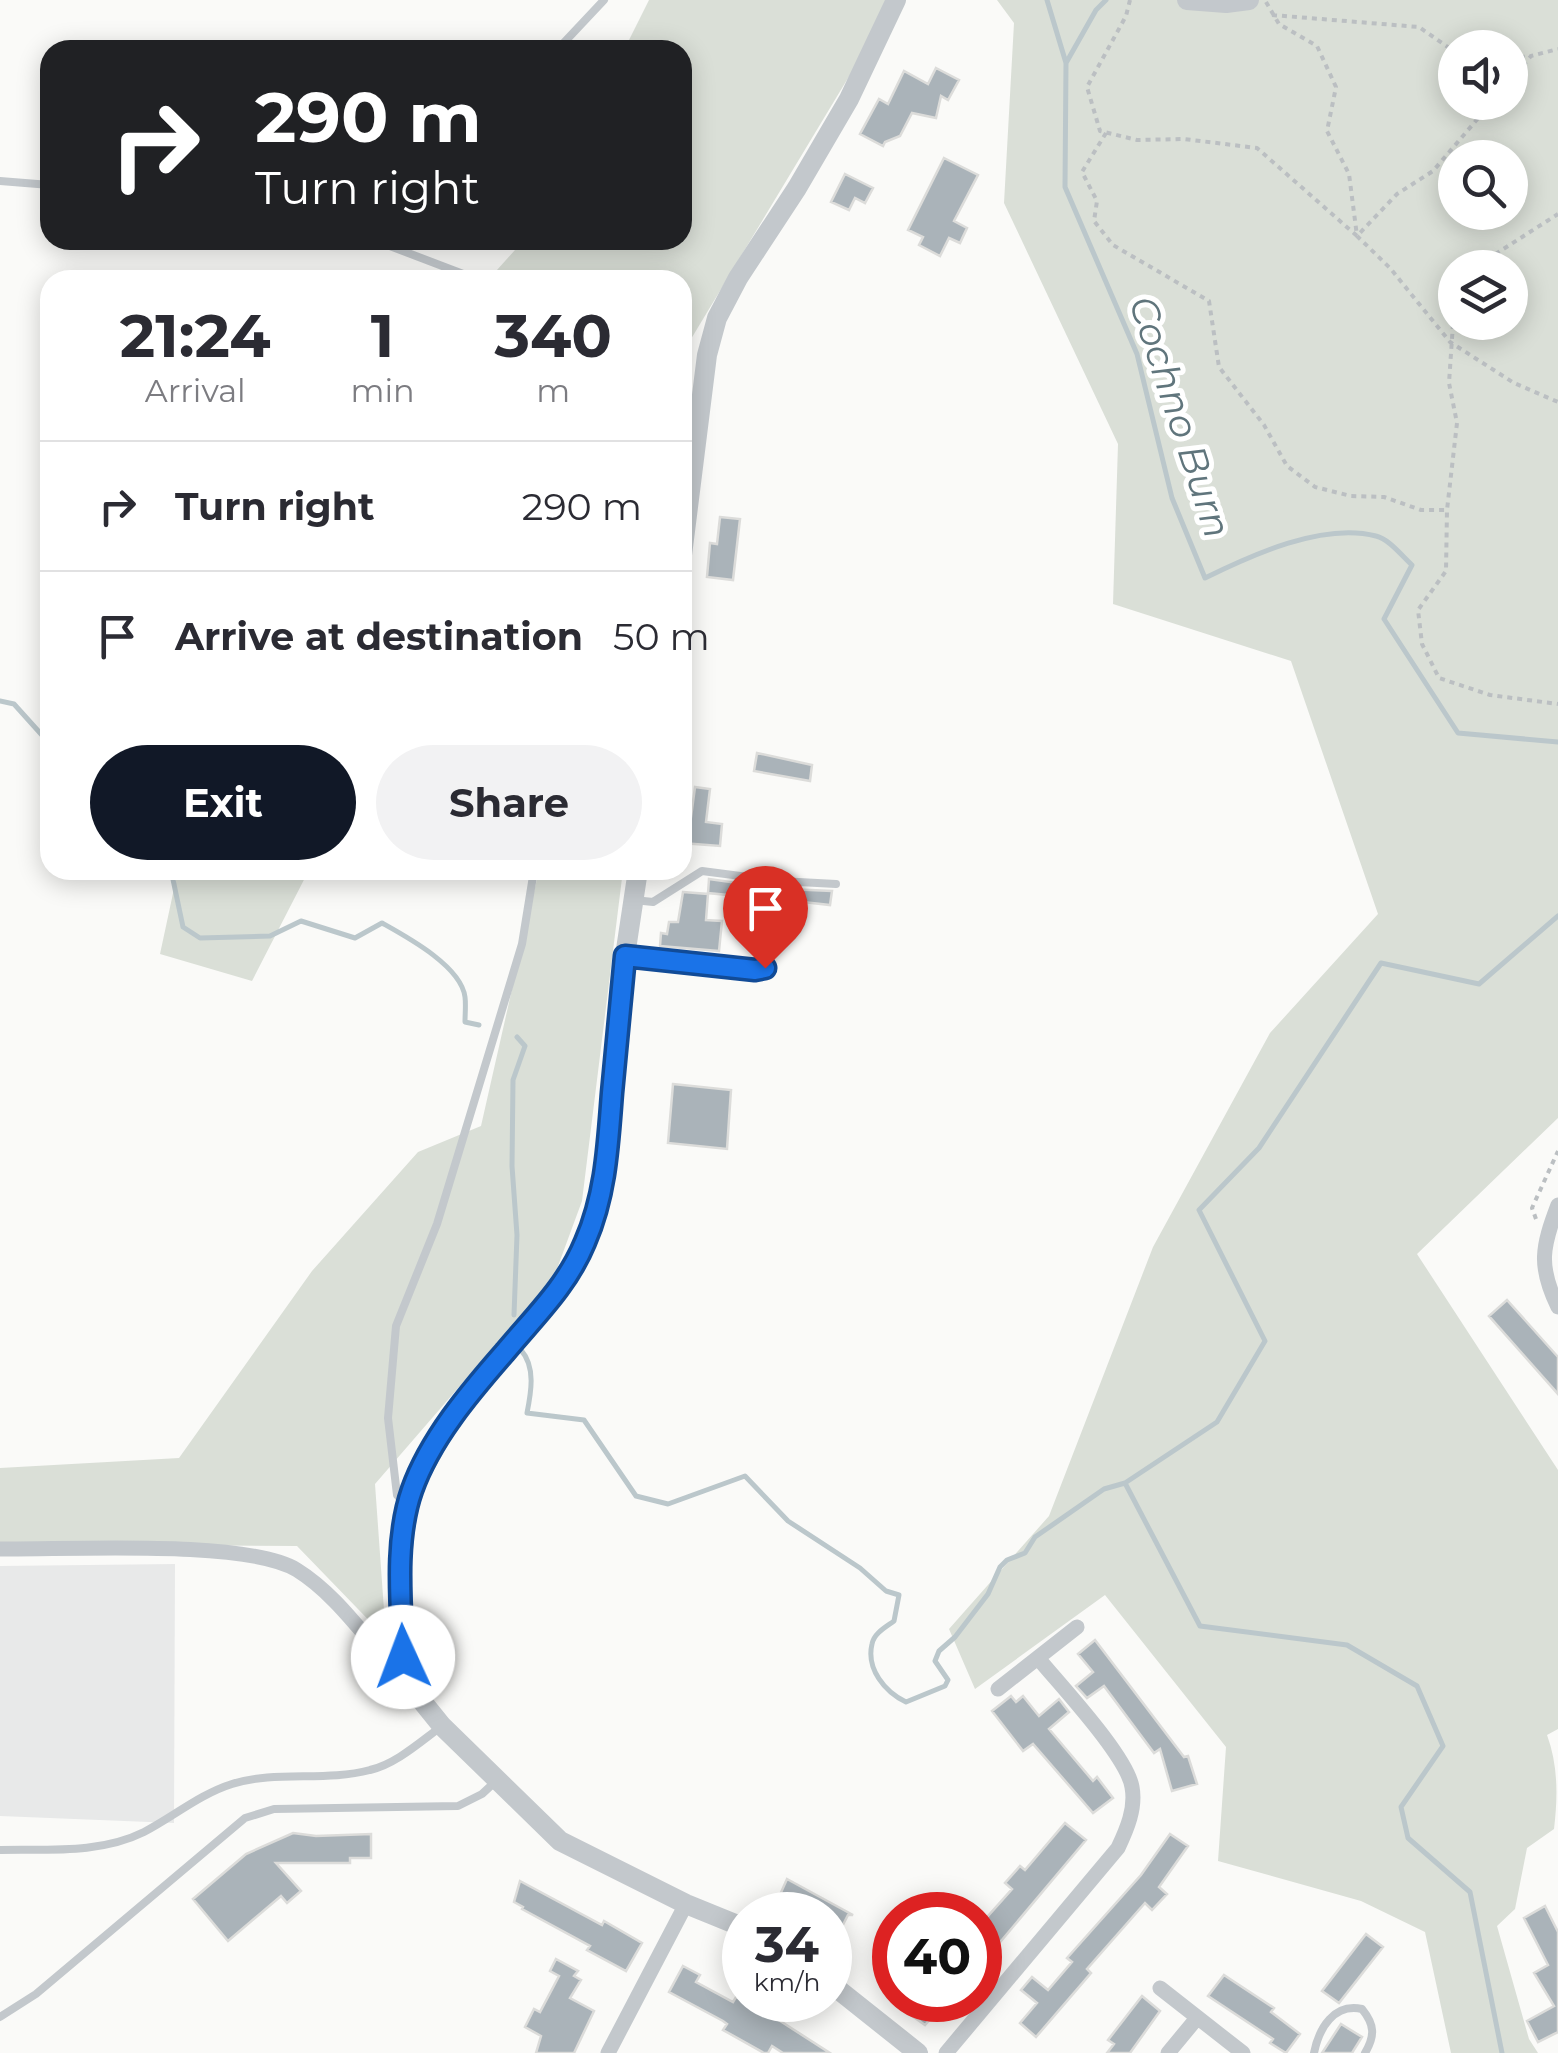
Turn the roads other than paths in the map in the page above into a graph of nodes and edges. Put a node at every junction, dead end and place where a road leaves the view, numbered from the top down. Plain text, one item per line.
1 (604, 0) edge
2 (896, 0) edge
3 (1187, 0) edge
4 (1249, 0) edge
5 (566, 40) edge
6 (0, 182) edge
7 (40, 184) edge
8 (400, 250) edge
9 (453, 270) edge
10 (692, 475) edge
11 (692, 877) edge
12 (532, 880) edge
13 (637, 880) edge
14 (688, 880) edge
15 (780, 881) junction
16 (836, 884) dead end
17 (634, 900) junction
18 (625, 956) junction
19 (1558, 1205) edge
20 (1558, 1307) edge
21 (408, 1506) junction
22 (0, 1549) edge
23 (1077, 1627) dead end
24 (1038, 1658) junction
25 (404, 1679) junction
26 (998, 1688) dead end
27 (442, 1726) junction
28 (496, 1781) junction
29 (0, 1850) edge
30 (686, 1904) junction
31 (722, 1919) edge
32 (1160, 1988) dead end
33 (852, 2000) edge
34 (0, 2018) edge
35 (1197, 2018) junction
36 (608, 2053) edge
37 (918, 2053) edge
38 (946, 2053) edge
39 (1168, 2053) edge
40 (1242, 2053) edge
41 (1314, 2053) edge
42 (1365, 2053) edge

1 - 5 lane
2 - 10 street
3 - 4 street
6 - 7 lane
8 - 9 lane
11 - 15 lane
12 - 21 lane
13 - 17 street
14 - 17 lane
15 - 16 lane
15 - 18 lane
17 - 18 street
18 - 21 street
19 - 20 street
21 - 25 street
22 - 25 street
23 - 24 street
24 - 26 street
24 - 38 street
25 - 27 street
27 - 28 street
27 - 29 lane
28 - 30 street
28 - 34 lane
30 - 31 street
30 - 36 street
32 - 35 street
33 - 37 street
35 - 39 street
35 - 40 street
41 - 42 lane

